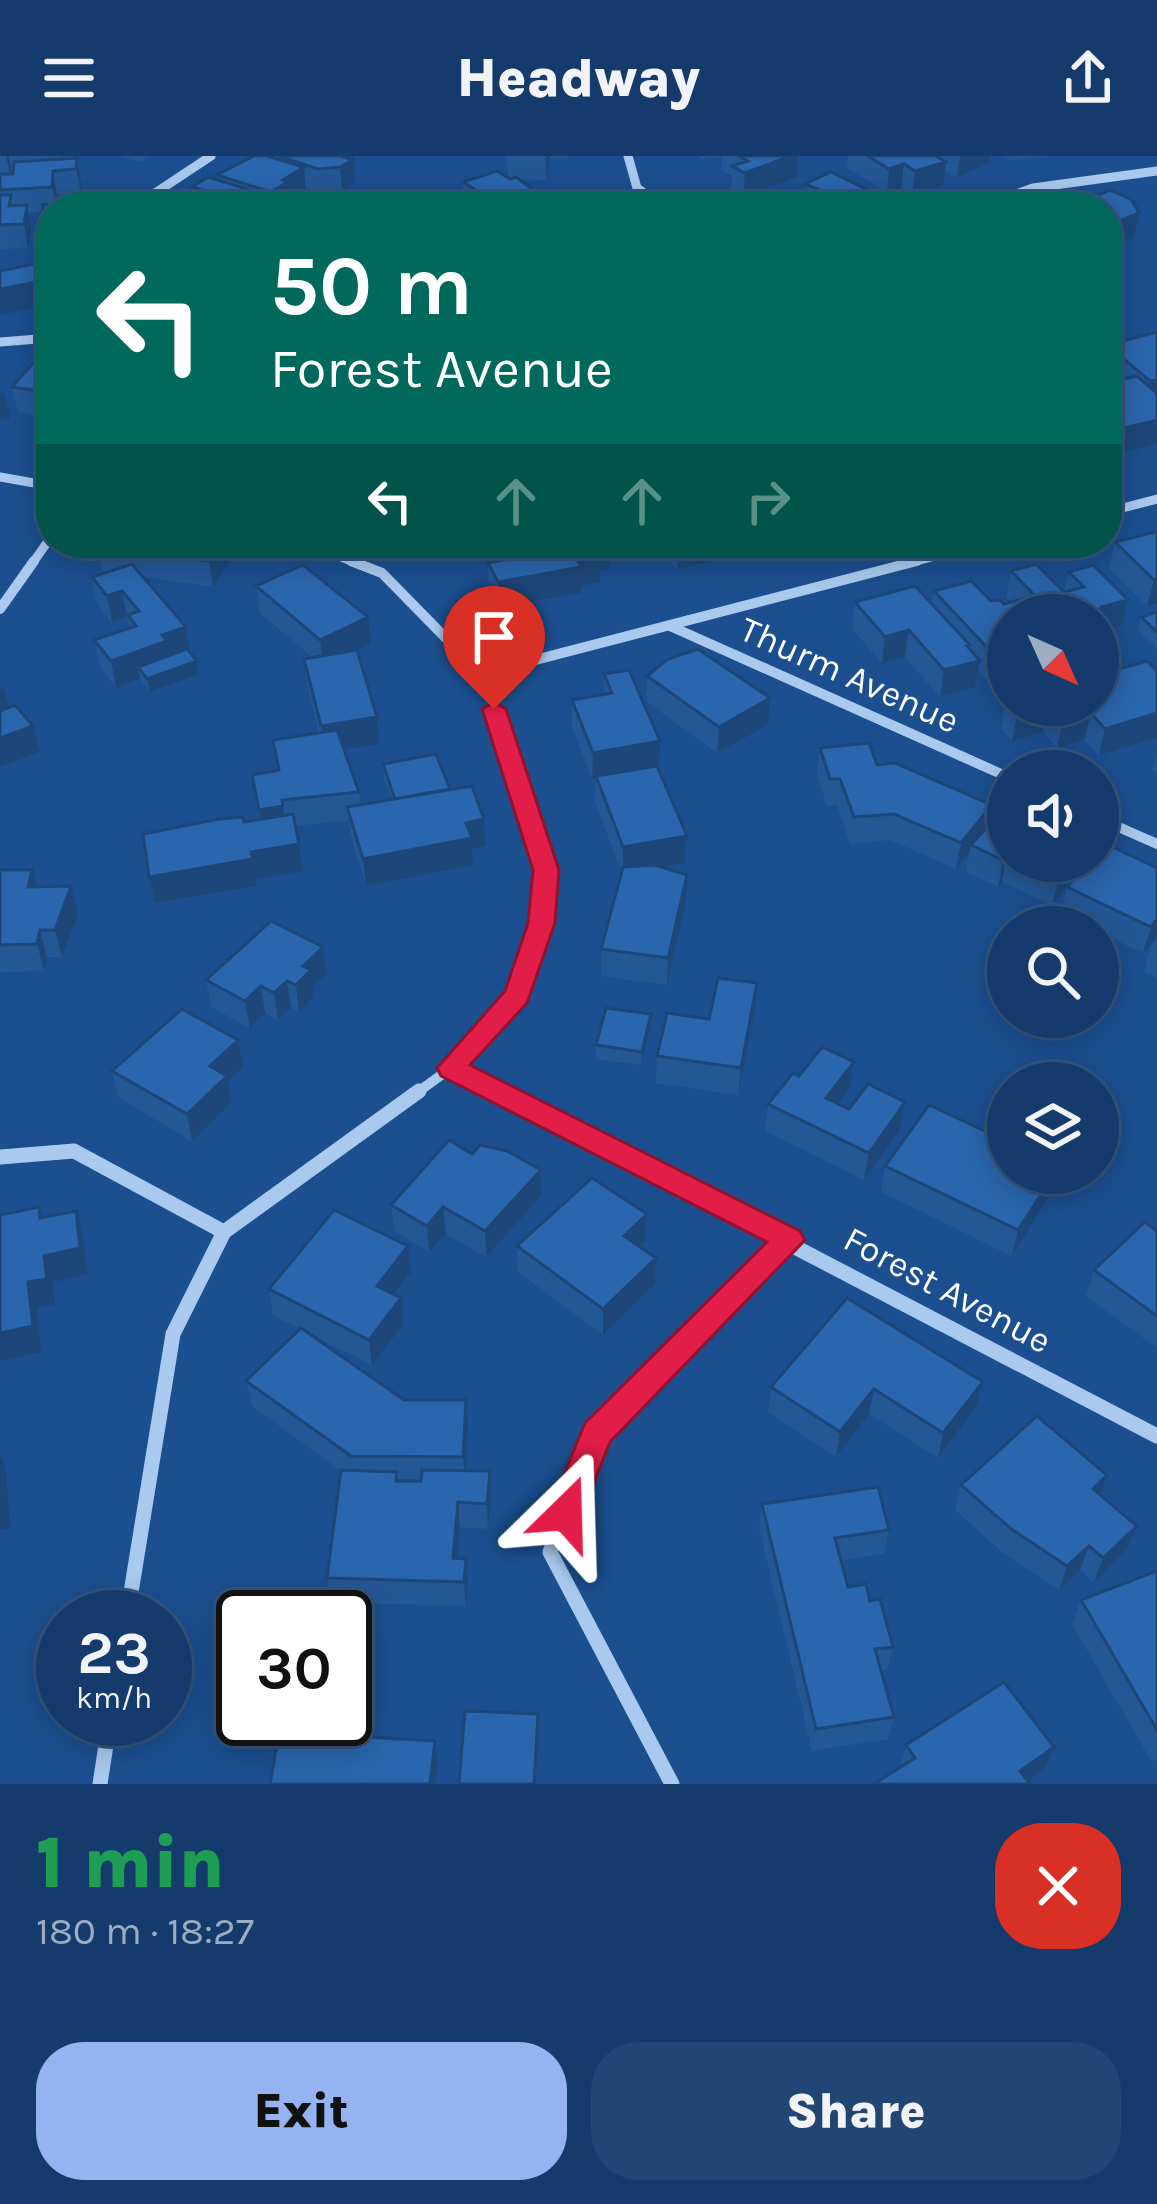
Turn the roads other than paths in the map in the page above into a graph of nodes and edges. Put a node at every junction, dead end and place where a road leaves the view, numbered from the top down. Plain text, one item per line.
1 (211, 156) edge
2 (628, 156) edge
3 (1157, 171) edge
4 (157, 192) edge
5 (638, 192) edge
6 (1022, 192) edge
7 (36, 339) edge
8 (0, 341) edge
9 (0, 477) edge
10 (36, 483) edge
11 (1157, 499) edge
12 (1122, 508) edge
13 (36, 557) edge
14 (344, 558) edge
15 (927, 558) edge
16 (0, 609) edge
17 (668, 625) junction
18 (482, 674) junction
19 (987, 769) edge
20 (1119, 827) edge
21 (1157, 844) edge
22 (451, 1068) junction
23 (0, 1157) edge
24 (224, 1232) junction
25 (789, 1240) junction
26 (1157, 1436) edge
27 (131, 1590) edge
28 (106, 1746) edge
29 (100, 1784) edge
30 (672, 1784) edge

1 - 4 street
2 - 5 street
3 - 6 street
7 - 8 street
9 - 10 street
11 - 12 street
13 - 16 street
14 - 18 street
15 - 17 street
17 - 18 street
17 - 19 street, Thurm Avenue
18 - 22 street
20 - 21 street
22 - 24 street
22 - 25 street, Forest Avenue
23 - 24 street
24 - 27 street
25 - 26 street, Forest Avenue
25 - 30 street
28 - 29 street

